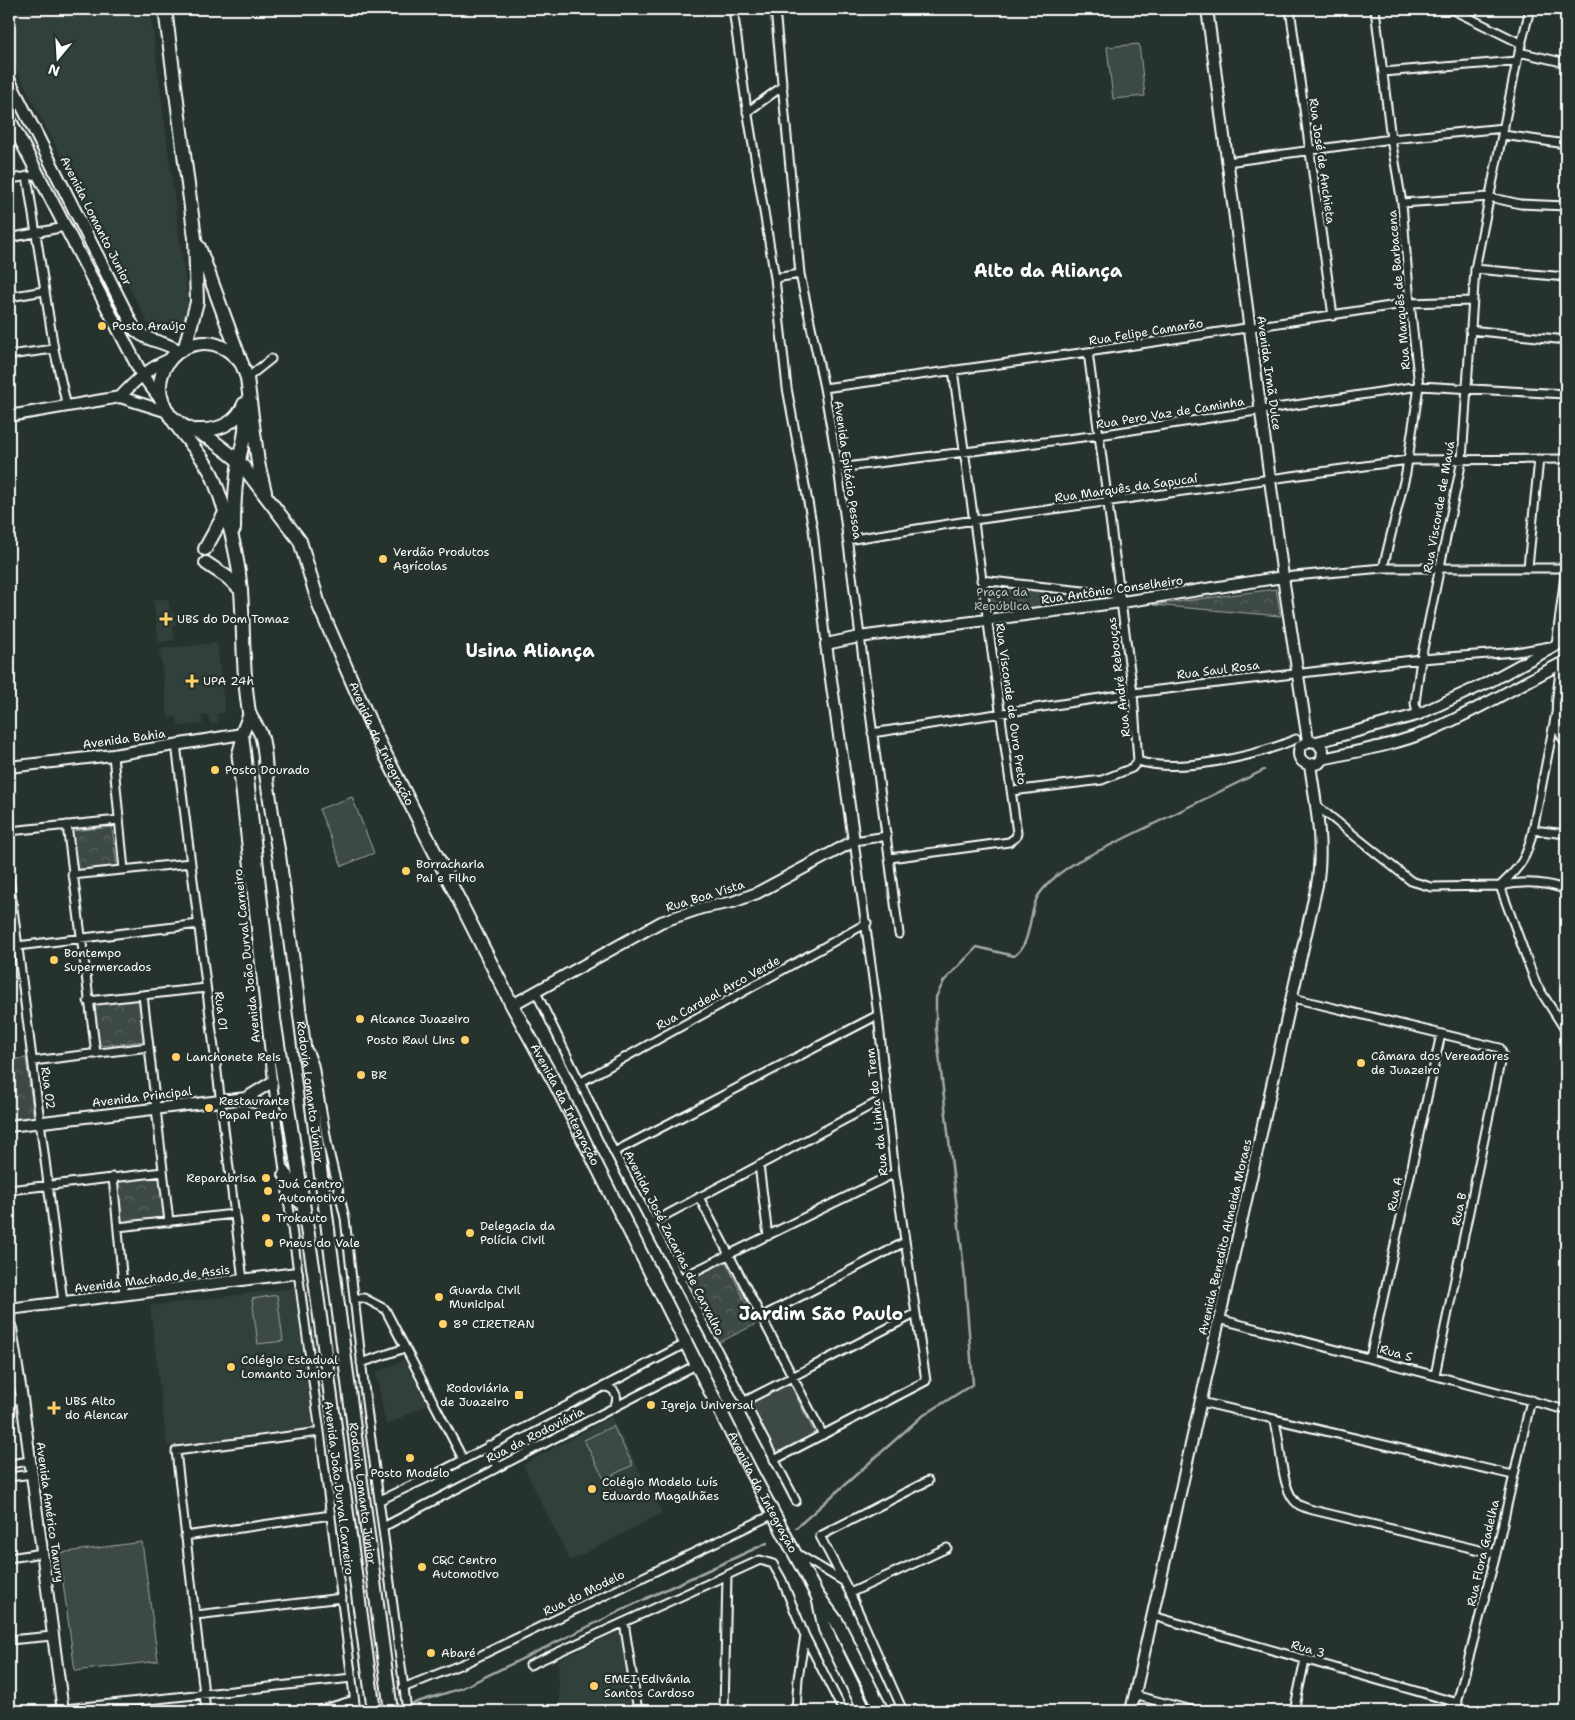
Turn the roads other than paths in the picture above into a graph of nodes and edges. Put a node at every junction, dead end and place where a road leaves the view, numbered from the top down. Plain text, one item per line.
1 (165, 9) edge
2 (733, 9) edge
3 (775, 9) edge
4 (1207, 9) edge
5 (1290, 9) edge
6 (1375, 9) edge
7 (1451, 9) edge
8 (1530, 9) edge
9 (1522, 44) junction
10 (1519, 52) junction
11 (1517, 61) junction
12 (1566, 63) edge
13 (1383, 72) junction
14 (9, 80) edge
15 (783, 86) junction
16 (747, 112) junction
17 (9, 119) edge
18 (1503, 131) junction
19 (1391, 139) junction
20 (1566, 144) edge
21 (1310, 151) junction
22 (1227, 162) junction
23 (32, 176) junction
24 (9, 179) edge
25 (1489, 197) junction
26 (1402, 202) junction
27 (1566, 206) edge
28 (65, 227) junction
29 (35, 233) junction
30 (9, 238) edge
31 (195, 238) junction
32 (1475, 269) junction
33 (800, 274) junction
34 (1566, 277) edge
35 (775, 278) junction
36 (44, 291) junction
37 (9, 297) edge
38 (1471, 300) junction
39 (1410, 303) junction
40 (1333, 316) junction
41 (1250, 327) junction
42 (1470, 330) junction
43 (1566, 340) edge
44 (54, 349) junction
45 (178, 352) junction
46 (1088, 352) junction
47 (9, 355) edge
48 (271, 359) dead end
49 (242, 364) junction
50 (953, 370) junction
51 (142, 374) junction
52 (247, 378) junction
53 (1419, 386) junction
54 (824, 388) junction
55 (1467, 388) junction
56 (248, 392) junction
57 (1566, 394) edge
58 (120, 397) junction
59 (67, 407) junction
60 (242, 408) junction
61 (168, 410) junction
62 (1262, 410) junction
63 (9, 416) edge
64 (194, 430) junction
65 (1099, 435) junction
66 (963, 453) junction
67 (1540, 459) junction
68 (1566, 459) edge
69 (239, 460) junction
70 (1408, 460) junction
71 (1462, 460) junction
72 (838, 468) junction
73 (1271, 480) junction
74 (266, 498) junction
75 (1108, 501) junction
76 (225, 513) junction
77 (974, 520) junction
78 (847, 540) junction
79 (235, 545) junction
80 (205, 549) dead end
81 (206, 563) dead end
82 (1528, 567) junction
83 (1383, 568) junction
84 (1566, 568) edge
85 (1440, 569) junction
86 (1283, 576) junction
87 (981, 580) junction
88 (241, 590) junction
89 (1121, 598) junction
90 (987, 621) junction
91 (859, 637) junction
92 (1566, 640) edge
93 (826, 644) junction
94 (1556, 645) junction
95 (1421, 658) junction
96 (1564, 662) edge
97 (1298, 672) junction
98 (1133, 693) junction
99 (1566, 710) edge
100 (1556, 712) junction
101 (250, 714) junction
102 (1001, 714) junction
103 (1417, 715) junction
104 (872, 733) junction
105 (242, 734) junction
106 (1296, 739) dead end
107 (1312, 742) junction
108 (1566, 742) edge
109 (176, 744) junction
110 (113, 754) junction
111 (1322, 759) junction
112 (1138, 762) junction
113 (1310, 765) junction
114 (9, 767) edge
115 (1012, 791) junction
116 (1316, 805) junction
117 (120, 820) junction
118 (67, 825) junction
119 (1534, 830) junction
120 (9, 831) edge
121 (1566, 834) edge
122 (887, 836) junction
123 (854, 841) junction
124 (890, 858) junction
125 (191, 863) junction
126 (124, 870) junction
127 (72, 875) junction
128 (9, 877) edge
129 (1500, 886) junction
130 (1566, 890) edge
131 (199, 924) junction
132 (867, 924) junction
133 (899, 934) dead end
134 (79, 938) junction
135 (18, 946) junction
136 (9, 947) edge
137 (206, 988) junction
138 (536, 992) junction
139 (143, 995) junction
140 (1293, 998) junction
141 (88, 1002) junction
142 (512, 1005) junction
143 (878, 1015) junction
144 (1566, 1031) edge
145 (1441, 1034) junction
146 (304, 1040) junction
147 (148, 1047) junction
148 (96, 1054) junction
149 (33, 1061) junction
150 (272, 1082) junction
151 (580, 1082) junction
152 (887, 1097) junction
153 (246, 1098) junction
154 (220, 1101) junction
155 (155, 1108) junction
156 (276, 1112) junction
157 (41, 1121) junction
158 (9, 1126) edge
159 (614, 1152) junction
160 (759, 1165) junction
161 (163, 1172) junction
162 (286, 1174) junction
163 (895, 1174) junction
164 (113, 1178) junction
165 (49, 1184) junction
166 (9, 1190) edge
167 (699, 1197) junction
168 (305, 1212) junction
169 (234, 1214) junction
170 (169, 1222) junction
171 (651, 1223) junction
172 (118, 1227) junction
173 (768, 1236) junction
174 (905, 1242) junction
175 (728, 1255) junction
176 (297, 1273) junction
177 (679, 1279) junction
178 (242, 1280) junction
179 (124, 1294) junction
180 (354, 1298) junction
181 (63, 1302) junction
182 (9, 1309) edge
183 (915, 1314) junction
184 (9, 1316) edge
185 (761, 1317) junction
186 (1219, 1319) junction
187 (688, 1343) junction
188 (405, 1348) junction
189 (1370, 1358) junction
190 (361, 1363) junction
191 (698, 1364) junction
192 (1435, 1375) junction
193 (793, 1376) junction
194 (602, 1387) junction
195 (22, 1400) junction
196 (1531, 1400) junction
197 (9, 1401) edge
198 (743, 1402) junction
199 (1201, 1402) junction
200 (614, 1407) junction
201 (1566, 1410) edge
202 (1274, 1419) junction
203 (320, 1432) junction
204 (823, 1435) junction
205 (489, 1445) junction
206 (463, 1459) junction
207 (774, 1460) junction
208 (30, 1461) junction
209 (9, 1464) edge
210 (500, 1466) junction
211 (32, 1474) junction
212 (1513, 1475) junction
213 (9, 1477) edge
214 (928, 1481) dead end
215 (380, 1500) junction
216 (796, 1501) dead end
217 (774, 1514) junction
218 (331, 1515) junction
219 (383, 1527) junction
220 (185, 1536) junction
221 (947, 1548) dead end
222 (792, 1551) junction
223 (43, 1553) junction
224 (1496, 1554) junction
225 (9, 1558) edge
226 (727, 1576) junction
227 (843, 1581) junction
228 (850, 1593) junction
229 (818, 1597) junction
230 (342, 1598) junction
231 (196, 1615) junction
232 (1153, 1616) junction
233 (624, 1622) junction
234 (53, 1636) junction
235 (805, 1636) junction
236 (9, 1640) edge
237 (1305, 1660) junction
238 (530, 1665) dead end
239 (352, 1678) junction
240 (403, 1688) junction
241 (205, 1694) junction
242 (1134, 1695) junction
243 (354, 1700) junction
244 (1458, 1703) junction
245 (46, 1711) edge
246 (63, 1711) edge
247 (206, 1711) edge
248 (317, 1711) edge
249 (356, 1711) edge
250 (374, 1711) edge
251 (391, 1711) edge
252 (407, 1711) edge
253 (638, 1711) edge
254 (724, 1711) edge
255 (796, 1711) edge
256 (842, 1711) edge
257 (865, 1711) edge
258 (882, 1711) edge
259 (903, 1711) edge
260 (1131, 1711) edge
261 (1195, 1711) edge
262 (1294, 1711) edge
263 (1455, 1711) edge

1 - 31 highway
2 - 16 street
3 - 15 street, Avenida Epitácio Pessoa
4 - 22 street, Avenida Irmã Dulce
5 - 21 street, Rua José de Anchieta
6 - 13 street, Rua Marquês de Barbacena
7 - 9 street
8 - 9 street, Rua Visconde de Mauá
9 - 10 street, Rua Visconde de Mauá
10 - 11 street, Rua Visconde de Mauá
10 - 12 street
11 - 13 street
11 - 18 street, Rua Visconde de Mauá
13 - 19 street, Rua Marquês de Barbacena
14 - 45 main road, Avenida Lomanto Junior
15 - 16 street
15 - 33 street, Avenida Epitácio Pessoa
16 - 35 street
17 - 23 main road
18 - 19 street
18 - 20 street
18 - 25 street, Rua Visconde de Mauá
19 - 21 street
19 - 26 street, Rua Marquês de Barbacena
21 - 22 street
21 - 40 street, Rua José de Anchieta
22 - 41 street, Avenida Irmã Dulce
23 - 24 street
23 - 28 main road
23 - 29 street
25 - 26 street
25 - 27 street
25 - 32 street, Rua Visconde de Mauá
26 - 39 street, Rua Marquês de Barbacena
28 - 29 street
28 - 51 main road
29 - 30 street
29 - 36 street
31 - 45 highway
31 - 49 highway
32 - 34 street
32 - 38 street, Rua Visconde de Mauá
33 - 35 street
33 - 54 street, Avenida Epitácio Pessoa
35 - 93 street
36 - 37 street
36 - 44 street
38 - 39 street, Rua Felipe Camarão
38 - 42 street, Rua Visconde de Mauá
39 - 40 street, Rua Felipe Camarão
39 - 53 street, Rua Marquês de Barbacena
40 - 41 street, Rua Felipe Camarão
41 - 46 street, Rua Felipe Camarão
41 - 62 street, Avenida Irmã Dulce
42 - 43 street
42 - 55 street, Rua Visconde de Mauá
44 - 47 street
44 - 59 street
45 - 49 highway
45 - 51 street
45 - 61 highway
46 - 50 street, Rua Felipe Camarão
46 - 65 street, Rua André Rebouças
48 - 52 street
49 - 52 highway
50 - 54 street, Rua Felipe Camarão
50 - 66 street, Rua Visconde de Ouro Preto
51 - 58 street
51 - 61 main road
52 - 56 highway
53 - 55 street, Rua Pero Vaz de Caminha
53 - 62 street, Rua Pero Vaz de Caminha
53 - 70 street, Rua Marquês de Barbacena
54 - 72 street, Avenida Epitácio Pessoa
55 - 57 street, Rua Pero Vaz de Caminha
55 - 71 street, Rua Visconde de Mauá
56 - 60 highway
56 - 74 highway
58 - 59 street
58 - 61 street
59 - 63 street
60 - 64 highway
60 - 69 highway
61 - 64 highway
61 - 76 highway
62 - 65 street, Rua Pero Vaz de Caminha
62 - 73 street, Avenida Irmã Dulce
64 - 69 highway, Avenida da Integração
65 - 66 street, Rua Pero Vaz de Caminha
65 - 75 street, Rua André Rebouças
66 - 72 street, Rua Pero Vaz de Caminha
66 - 77 street, Rua Visconde de Ouro Preto
67 - 68 street, Rua Marquês da Sapucaí
67 - 71 street, Rua Marquês da Sapucaí
67 - 82 street
69 - 74 highway, Avenida da Integração
69 - 79 highway
70 - 71 street, Rua Marquês da Sapucaí
70 - 73 street, Rua Marquês da Sapucaí
70 - 83 street, Rua Marquês de Barbacena
71 - 85 street, Rua Visconde de Mauá
72 - 78 street, Avenida Epitácio Pessoa
73 - 75 street, Rua Marquês da Sapucaí
73 - 86 street, Avenida Irmã Dulce
74 - 142 highway, Avenida da Integração
75 - 77 street, Rua Marquês da Sapucaí
75 - 89 street, Rua André Rebouças
76 - 79 highway
76 - 80 highway
77 - 78 street, Rua Marquês da Sapucaí
77 - 87 street, Rua Visconde de Ouro Preto
78 - 91 street, Avenida Epitácio Pessoa
79 - 88 highway, Rodovia Lomanto Júnior
81 - 88 highway
82 - 84 street
82 - 85 street
83 - 85 street
83 - 86 street
84 - 94 street
85 - 95 street, Rua Visconde de Mauá
86 - 89 street, Rua Antônio Conselheiro
86 - 97 street, Avenida Irmã Dulce
87 - 89 street, Rua Antônio Conselheiro
87 - 90 street, Rua Visconde de Ouro Preto
88 - 101 highway, Rodovia Lomanto Júnior
89 - 90 street, Rua Antônio Conselheiro
89 - 98 street, Rua André Rebouças
90 - 91 street, Rua Antônio Conselheiro
90 - 102 street, Rua Visconde de Ouro Preto
91 - 93 street, Rua Antônio Conselheiro
91 - 104 street, Avenida Epitácio Pessoa
92 - 94 street, Rua Saul Rosa
93 - 123 street
94 - 95 street, Rua Saul Rosa
94 - 103 street
95 - 97 street, Rua Saul Rosa
95 - 103 street, Rua Visconde de Mauá
96 - 100 street
96 - 111 street
97 - 98 street, Rua Saul Rosa
97 - 107 street, Avenida Irmã Dulce
98 - 102 street, Rua Saul Rosa
98 - 112 street, Rua André Rebouças
99 - 100 street
100 - 108 street
100 - 119 street
101 - 105 highway, Rodovia Lomanto Júnior
101 - 146 highway, Rodovia Lomanto Júnior
102 - 104 street, Rua Saul Rosa
102 - 115 street, Rua Visconde de Ouro Preto
103 - 107 street
104 - 122 street, Avenida Epitácio Pessoa
105 - 109 street, Avenida Bahia
105 - 150 street, Avenida João Durval Carneiro
105 - 168 highway, Rodovia Lomanto Júnior
106 - 112 street
107 - 111 street
107 - 113 street
109 - 110 street, Avenida Bahia
109 - 125 street, Rua 01
110 - 114 street, Avenida Bahia
110 - 117 street
111 - 113 street
112 - 115 street
113 - 116 street, Avenida Benedito Almeida Moraes
115 - 124 street, Rua Visconde de Ouro Preto
116 - 129 street
116 - 140 street, Avenida Benedito Almeida Moraes
117 - 118 street
117 - 126 street
118 - 120 street
118 - 127 street
119 - 121 street
119 - 129 street
122 - 123 street
122 - 124 street, Avenida Epitácio Pessoa
123 - 132 street, Rua da Linha do Trem
123 - 138 street, Rua Boa Vista
124 - 133 street, Avenida Epitácio Pessoa
125 - 126 street
125 - 131 street, Rua 01
126 - 127 street
127 - 134 street
128 - 135 street, Rua 02
129 - 130 street
129 - 144 street
131 - 134 street
131 - 137 street, Rua 01
132 - 143 street, Rua da Linha do Trem
132 - 151 street, Rua Cardeal Arco Verde
134 - 135 street
134 - 141 street
135 - 136 street
135 - 149 street, Rua 02
137 - 139 street
137 - 154 street, Rua 01
138 - 142 street, Rua Boa Vista
138 - 151 street, Avenida José Zacarias de Carvalho
139 - 141 street
139 - 147 street
140 - 145 street
140 - 186 street, Avenida Benedito Almeida Moraes
141 - 148 street
142 - 187 highway, Avenida da Integração
143 - 152 street, Rua da Linha do Trem
143 - 159 street
145 - 189 street, Rua A
145 - 192 street, Rua B
146 - 180 street
146 - 251 highway, Rodovia Lomanto Júnior
147 - 148 street
147 - 155 street
148 - 149 street
149 - 157 street, Rua 02
150 - 153 street
150 - 156 street, Avenida João Durval Carneiro
151 - 159 street, Avenida José Zacarias de Carvalho
152 - 160 street
152 - 163 street, Rua da Linha do Trem
153 - 154 street, Avenida Principal
153 - 156 street
154 - 155 street, Avenida Principal
154 - 169 street, Rua 01
155 - 157 street, Avenida Principal
155 - 161 street
156 - 162 street, Avenida João Durval Carneiro
157 - 158 street, Avenida Principal
157 - 165 street, Rua 02
159 - 171 street, Avenida José Zacarias de Carvalho
160 - 167 street
160 - 173 street
161 - 164 street
161 - 170 street
162 - 168 highway
162 - 176 street, Avenida João Durval Carneiro
163 - 173 street
163 - 174 street, Rua da Linha do Trem
164 - 165 street
164 - 172 street
165 - 166 street
165 - 181 street, Rua 02
167 - 171 street
167 - 175 street
168 - 250 highway, Rodovia Lomanto Júnior
169 - 170 street
169 - 178 street, Rua 01
170 - 172 street
171 - 177 street, Avenida José Zacarias de Carvalho
172 - 179 street
173 - 175 street
174 - 183 street, Rua da Linha do Trem
174 - 185 street
175 - 177 street
175 - 185 street
176 - 178 street, Avenida Machado de Assis
176 - 203 street, Avenida João Durval Carneiro
177 - 198 street, Avenida José Zacarias de Carvalho
178 - 179 street, Avenida Machado de Assis
179 - 181 street, Avenida Machado de Assis
180 - 188 street
180 - 190 street
181 - 182 street, Avenida Machado de Assis
183 - 193 street
183 - 204 street, Rua da Linha do Trem
184 - 195 street, Avenida Américo Tanury
185 - 193 street
186 - 189 street, Rua S
186 - 199 street, Avenida Benedito Almeida Moraes
187 - 191 highway, Avenida da Integração
187 - 194 street, Rua da Rodoviária
188 - 190 street
188 - 206 street
189 - 192 street, Rua S
190 - 215 street
191 - 200 street, Rua da Rodoviária
191 - 217 highway, Avenida da Integração
192 - 196 street, Rua S
193 - 198 street
193 - 204 street
194 - 200 street
194 - 205 street, Rua da Rodoviária
195 - 197 street
195 - 208 street, Avenida Américo Tanury
196 - 201 street, Rua S
196 - 212 street, Rua Flora Gadelha
198 - 207 street, Avenida José Zacarias de Carvalho
199 - 202 street
199 - 232 street, Avenida Benedito Almeida Moraes
200 - 210 street, Rua da Rodoviária
202 - 212 street
202 - 224 street
203 - 218 street, Avenida João Durval Carneiro
203 - 220 street
204 - 207 street
205 - 206 street, Rua da Rodoviária
205 - 210 street
206 - 215 street, Rua da Rodoviária
207 - 216 street, Avenida José Zacarias de Carvalho
208 - 209 street
208 - 211 street, Avenida Américo Tanury
210 - 219 street, Rua da Rodoviária
211 - 213 street
211 - 223 street, Avenida Américo Tanury
212 - 224 street, Rua Flora Gadelha
214 - 227 street
215 - 219 street
217 - 222 highway, Avenida da Integração
217 - 240 street, Rua do Modelo
218 - 220 street
218 - 230 street, Avenida João Durval Carneiro
219 - 240 street
220 - 231 street
221 - 228 street
222 - 227 street
222 - 229 highway, Avenida da Integração
223 - 225 street
223 - 234 street, Avenida Américo Tanury
224 - 244 street, Rua Flora Gadelha
226 - 233 street
226 - 235 street
226 - 254 street
227 - 228 street
228 - 259 street
229 - 257 highway, Avenida da Integração
229 - 258 highway
230 - 231 street
230 - 239 street, Avenida João Durval Carneiro
231 - 241 street
232 - 237 street, Rua 3
232 - 242 street, Avenida Benedito Almeida Moraes
233 - 238 street
233 - 253 street
234 - 236 street
234 - 246 street, Avenida Américo Tanury
235 - 255 street
235 - 256 street
237 - 244 street, Rua 3
237 - 262 street
239 - 241 street
239 - 243 street, Avenida João Durval Carneiro
240 - 252 street
241 - 246 street
241 - 247 street
242 - 260 street, Avenida Benedito Almeida Moraes
242 - 261 street
243 - 248 street
243 - 249 street, Avenida João Durval Carneiro
244 - 263 street, Rua Flora Gadelha
245 - 246 street

